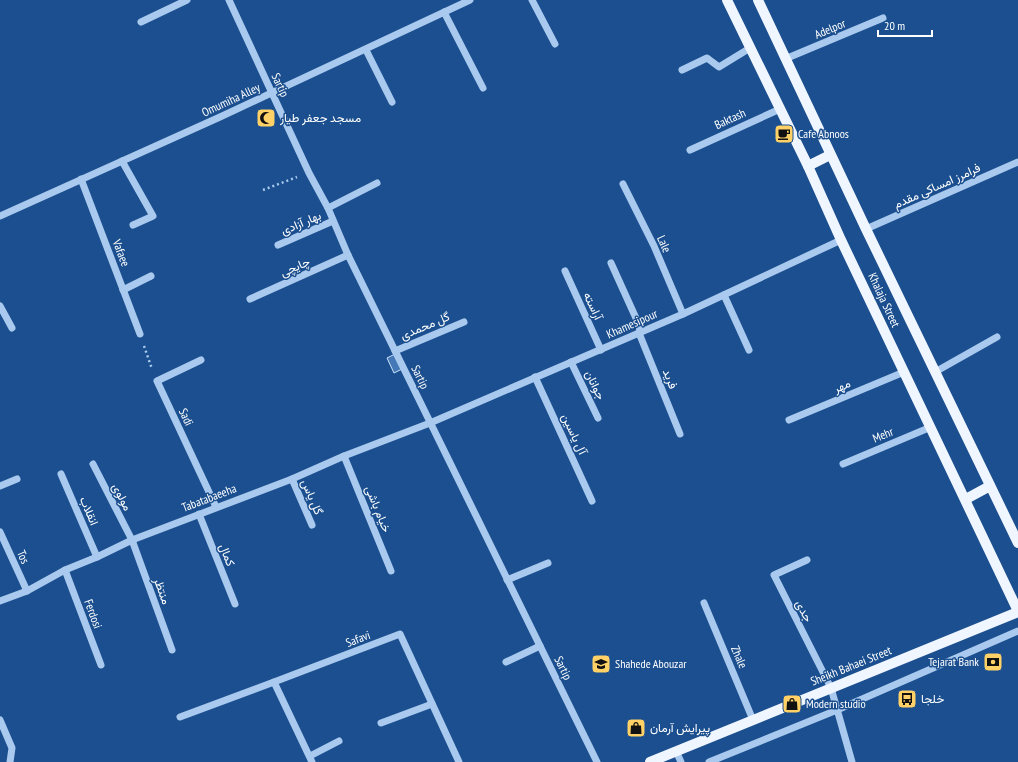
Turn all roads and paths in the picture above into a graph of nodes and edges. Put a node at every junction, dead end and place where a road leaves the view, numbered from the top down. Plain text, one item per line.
1 (187, 0) edge
2 (229, 0) edge
3 (470, 0) edge
4 (532, 0) edge
5 (727, 0) edge
6 (758, 0) edge
7 (444, 12) junction
8 (883, 18) dead end
9 (141, 22) dead end
10 (555, 44) dead end
11 (750, 48) junction
12 (366, 50) junction
13 (785, 59) junction
14 (682, 70) dead end
15 (483, 88) dead end
16 (272, 93) junction
17 (392, 102) dead end
18 (780, 109) junction
19 (690, 150) dead end
20 (830, 155) junction
21 (122, 161) junction
22 (1018, 162) edge
23 (808, 166) junction
24 (309, 173) junction
25 (81, 180) junction
26 (377, 183) dead end
27 (623, 184) dead end
28 (263, 190) dead end
29 (328, 208) junction
30 (0, 216) edge
31 (333, 221) junction
32 (133, 225) dead end
33 (866, 229) junction
34 (841, 240) junction
35 (278, 245) dead end
36 (348, 255) junction
37 (612, 264) dead end
38 (565, 271) dead end
39 (151, 276) dead end
40 (123, 290) junction
41 (724, 295) junction
42 (250, 299) dead end
43 (0, 306) edge
44 (682, 314) junction
45 (464, 322) dead end
46 (12, 328) dead end
47 (639, 333) junction
48 (140, 334) joint
49 (997, 337) dead end
50 (601, 350) junction
51 (749, 350) dead end
52 (395, 351) junction
53 (201, 360) dead end
54 (571, 362) junction
55 (904, 372) junction
56 (935, 372) junction
57 (535, 377) junction
58 (157, 381) junction
59 (598, 418) dead end
60 (789, 420) dead end
61 (430, 423) junction
62 (931, 427) junction
63 (680, 434) dead end
64 (344, 456) junction
65 (92, 464) dead end
66 (843, 464) dead end
67 (61, 474) dead end
68 (17, 479) dead end
69 (292, 479) junction
70 (0, 486) edge
71 (990, 486) junction
72 (966, 499) junction
73 (592, 501) dead end
74 (216, 507) junction
75 (199, 514) junction
76 (312, 524) dead end
77 (0, 532) edge
78 (132, 540) junction
79 (1018, 543) edge
80 (97, 557) junction
81 (807, 560) dead end
82 (548, 563) dead end
83 (65, 570) junction
84 (391, 571) dead end
85 (507, 580) junction
86 (27, 591) junction
87 (0, 601) edge
88 (704, 603) dead end
89 (235, 604) dead end
90 (1018, 611) edge
91 (1018, 630) edge
92 (540, 646) junction
93 (172, 650) dead end
94 (506, 662) dead end
95 (101, 665) dead end
96 (274, 682) junction
97 (831, 688) junction
98 (432, 704) junction
99 (837, 710) junction
100 (180, 717) dead end
101 (0, 720) edge
102 (753, 720) junction
103 (381, 723) dead end
104 (339, 741) dead end
105 (676, 751) junction
106 (311, 759) edge
107 (10, 762) edge
108 (459, 762) edge
109 (597, 762) edge
110 (650, 762) edge
111 (681, 762) edge
112 (709, 762) edge
113 (852, 762) edge

1 - 9 street
2 - 16 street, Sartip
3 - 7 street, Omumiha Alley
4 - 10 street
5 - 11 main road, Khalaja Street
6 - 13 main road, Khalaja Street
7 - 12 street, Omumiha Alley
7 - 15 street
8 - 13 street, Adelpor
11 - 14 street
11 - 18 main road, Khalaja Street
12 - 16 street, Omumiha Alley
12 - 17 street
13 - 20 main road, Khalaja Street
16 - 21 street, Omumiha Alley
16 - 24 street, Sartip
18 - 19 street, Baktash
18 - 23 main road, Khalaja Street
20 - 23 main road
20 - 33 main road, Khalaja Street
21 - 25 street, Omumiha Alley
21 - 32 street
22 - 33 street, فرامرز امساکی مقدم
23 - 34 main road, Khalaja Street
24 - 28 path
24 - 29 street, Sartip
25 - 30 street, Omumiha Alley
25 - 40 street, Vafaee
26 - 29 street
27 - 44 street, Lale
29 - 31 street, Sartip
31 - 35 street, بهار آزادی
31 - 36 street, Sartip
33 - 56 main road, Khalaja Street
34 - 41 street, Khamesipour
34 - 55 main road, Khalaja Street
36 - 42 street, چایچی
36 - 52 street, Sartip
37 - 47 street
38 - 50 street, آراسته
39 - 40 street
40 - 48 street, Vafaee
41 - 44 street, Khamesipour
41 - 51 street
43 - 46 street
44 - 47 street, Khamesipour
45 - 52 street, گل محمدی
47 - 50 street, Khamesipour
47 - 63 street, فرید
48 - 58 path
49 - 56 street
50 - 54 street, Khamesipour
52 - 61 street, Sartip
53 - 58 street
54 - 57 street, Khamesipour
54 - 59 street, جوانان
55 - 60 street, مهر
55 - 62 main road, Khalaja Street
56 - 71 main road, Khalaja Street
57 - 61 street, Khamesipour
57 - 73 street, آل یاسین
58 - 74 street, Sadi
61 - 64 street, Tabatabaeeha
61 - 85 street, Sartip
62 - 66 street, Mehr
62 - 72 main road, Khalaja Street
64 - 69 street, Tabatabaeeha
64 - 84 street, خیام باشی
65 - 78 street, مولوی
67 - 80 street, انقلاب
68 - 70 street
69 - 74 street, Tabatabaeeha
69 - 76 street, گل یاس
71 - 72 main road
71 - 79 main road, Khalaja Street
72 - 90 main road, Khalaja Street
74 - 75 street, Tabatabaeeha
75 - 78 street, Tabatabaeeha
75 - 89 street, کمال
77 - 86 street, Tos
78 - 80 street, Tabatabaeeha
78 - 93 street, منتظر
80 - 83 street, Tabatabaeeha
81 - 97 street, جدی
82 - 85 street
83 - 86 street, Tabatabaeeha
83 - 95 street, Ferdosi
85 - 92 street, Sartip
86 - 87 street, Tabatabaeeha
88 - 102 street, Zhale
90 - 97 main road, Sheikh Bahaei Street
91 - 99 street
92 - 94 street
92 - 109 street, Sartip
96 - 98 street, Safavi
96 - 100 street
96 - 106 street
97 - 99 street
97 - 102 main road, Sheikh Bahaei Street
98 - 103 street
98 - 108 street, Safavi
99 - 112 street
99 - 113 street
101 - 107 street
102 - 105 main road, Sheikh Bahaei Street
104 - 106 street
105 - 110 main road, Sheikh Bahaei Street
105 - 111 street

